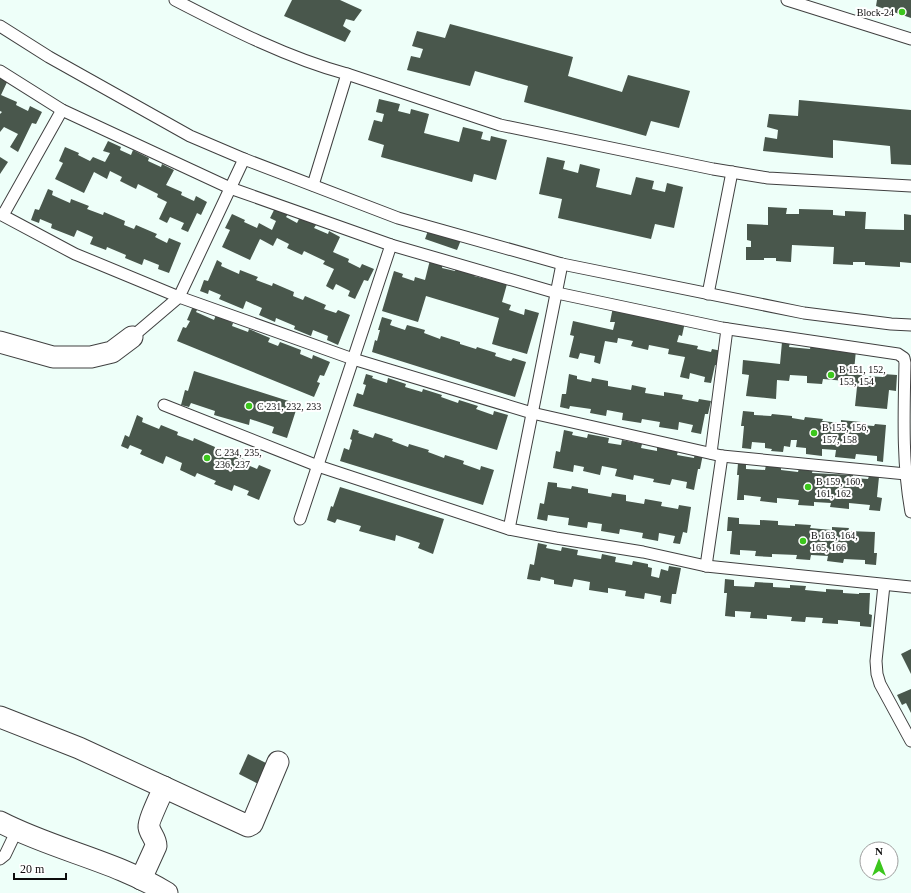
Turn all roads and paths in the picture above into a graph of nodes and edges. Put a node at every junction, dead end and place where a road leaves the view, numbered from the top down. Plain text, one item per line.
1 (175, 0) edge
2 (788, 0) edge
3 (0, 26) edge
4 (911, 39) edge
5 (0, 71) edge
6 (347, 74) junction
7 (62, 110) junction
8 (244, 159) junction
9 (732, 172) junction
10 (313, 185) junction
11 (911, 186) edge
12 (230, 188) junction
13 (2, 215) edge
14 (390, 245) junction
15 (562, 264) junction
16 (556, 293) junction
17 (708, 294) junction
18 (179, 297) junction
19 (911, 325) edge
20 (727, 329) junction
21 (132, 337) joint
22 (0, 342) edge
23 (353, 359) junction
24 (164, 405) dead end
25 (532, 413) junction
26 (711, 453) junction
27 (722, 456) junction
28 (318, 466) junction
29 (906, 474) junction
30 (911, 512) edge
31 (300, 519) dead end
32 (509, 529) junction
33 (706, 566) junction
34 (884, 585) junction
35 (911, 587) edge
36 (0, 717) edge
37 (911, 741) edge
38 (278, 762) dead end
39 (164, 787) junction
40 (8, 826) edge
41 (0, 859) edge
42 (141, 879) junction
43 (168, 893) edge

1 - 6 lane
2 - 4 lane
3 - 8 lane
5 - 7 lane
6 - 9 lane
6 - 10 lane
7 - 12 lane
7 - 13 lane
8 - 10 lane
8 - 12 lane
9 - 11 lane
9 - 17 lane
10 - 15 lane
12 - 14 lane
12 - 18 lane
13 - 18 lane
14 - 16 lane
14 - 23 lane
15 - 16 lane
15 - 17 lane
16 - 20 lane
16 - 25 lane
17 - 19 lane
18 - 21 lane
18 - 23 lane
20 - 26 lane
20 - 29 lane
21 - 22 street
23 - 25 lane
23 - 28 lane
24 - 28 lane
25 - 26 lane
25 - 32 lane
26 - 27 lane
27 - 29 lane
27 - 33 lane
28 - 31 lane
28 - 32 lane
29 - 30 lane
32 - 33 lane
33 - 34 lane
34 - 35 lane
34 - 37 lane
36 - 39 street
38 - 39 street
39 - 42 street
40 - 41 lane
40 - 42 street
42 - 43 street

